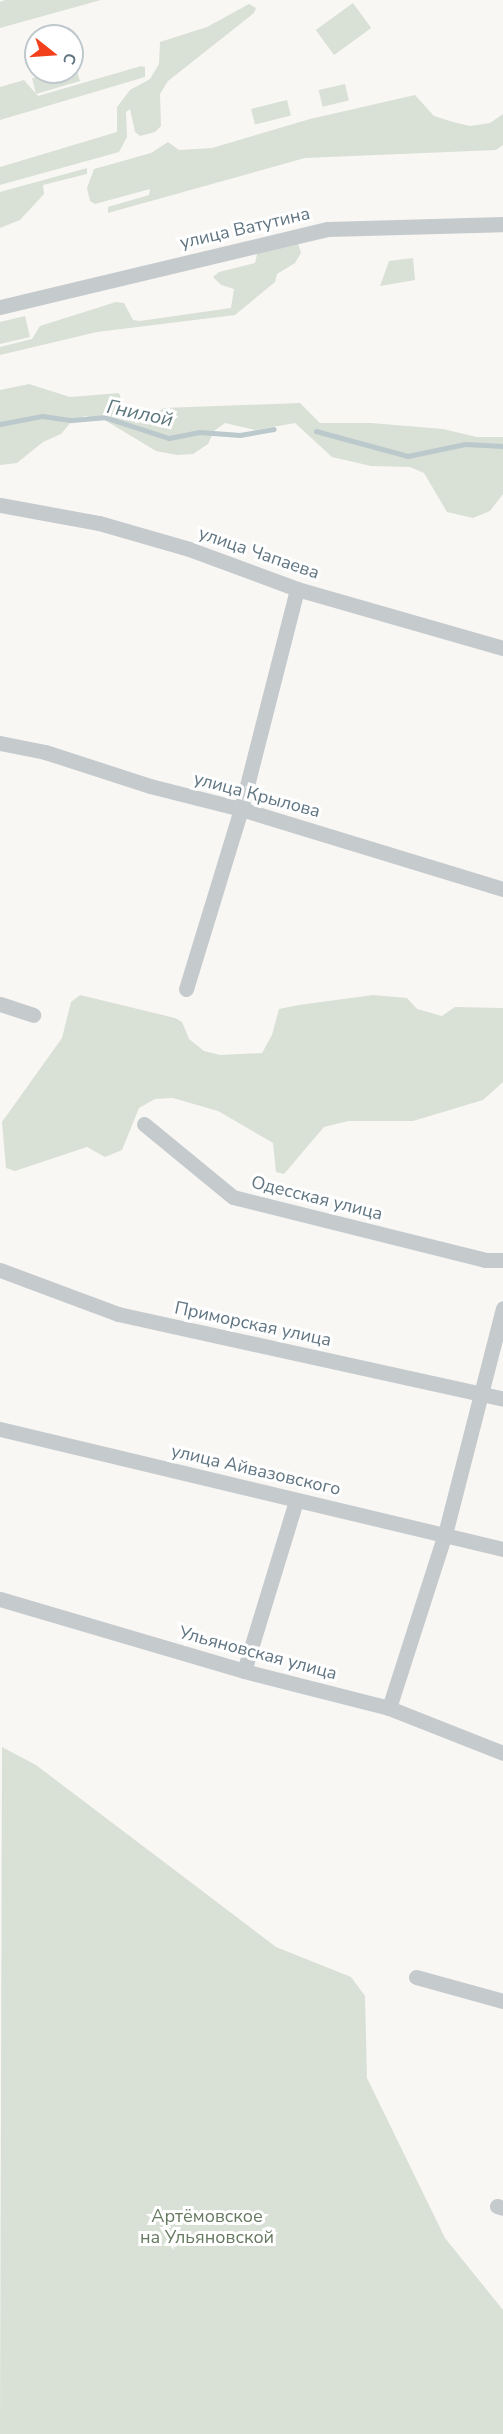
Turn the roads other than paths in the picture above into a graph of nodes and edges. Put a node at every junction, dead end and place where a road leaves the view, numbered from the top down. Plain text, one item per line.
1 (503, 224) edge
2 (0, 307) edge
3 (0, 505) edge
4 (297, 588) junction
5 (503, 648) edge
6 (0, 743) edge
7 (241, 809) junction
8 (503, 889) edge
9 (186, 989) dead end
10 (0, 1004) edge
11 (33, 1015) dead end
12 (144, 1124) dead end
13 (503, 1260) edge
14 (0, 1269) edge
15 (503, 1308) edge
16 (479, 1393) junction
17 (503, 1399) edge
18 (0, 1429) edge
19 (296, 1501) junction
20 (445, 1534) junction
21 (503, 1549) edge
22 (0, 1599) edge
23 (244, 1671) junction
24 (389, 1708) junction
25 (503, 1753) edge
26 (416, 1977) dead end
27 (503, 2001) edge

1 - 2 street, улица Ватутина
3 - 4 street, улица Чапаева
4 - 5 street, улица Чапаева
4 - 7 street
6 - 7 street, улица Крылова
7 - 8 street, улица Крылова
7 - 9 street
10 - 11 street
12 - 13 street, Одесская улица
14 - 16 street, Приморская улица
15 - 16 street
16 - 17 street, Приморская улица
16 - 20 street
18 - 19 street, улица Айвазовского
19 - 20 street, улица Айвазовского
19 - 23 street
20 - 21 street, улица Айвазовского
20 - 24 street
22 - 23 street, Ульяновская улица
23 - 24 street, Ульяновская улица
24 - 25 street, Ульяновская улица
26 - 27 street

